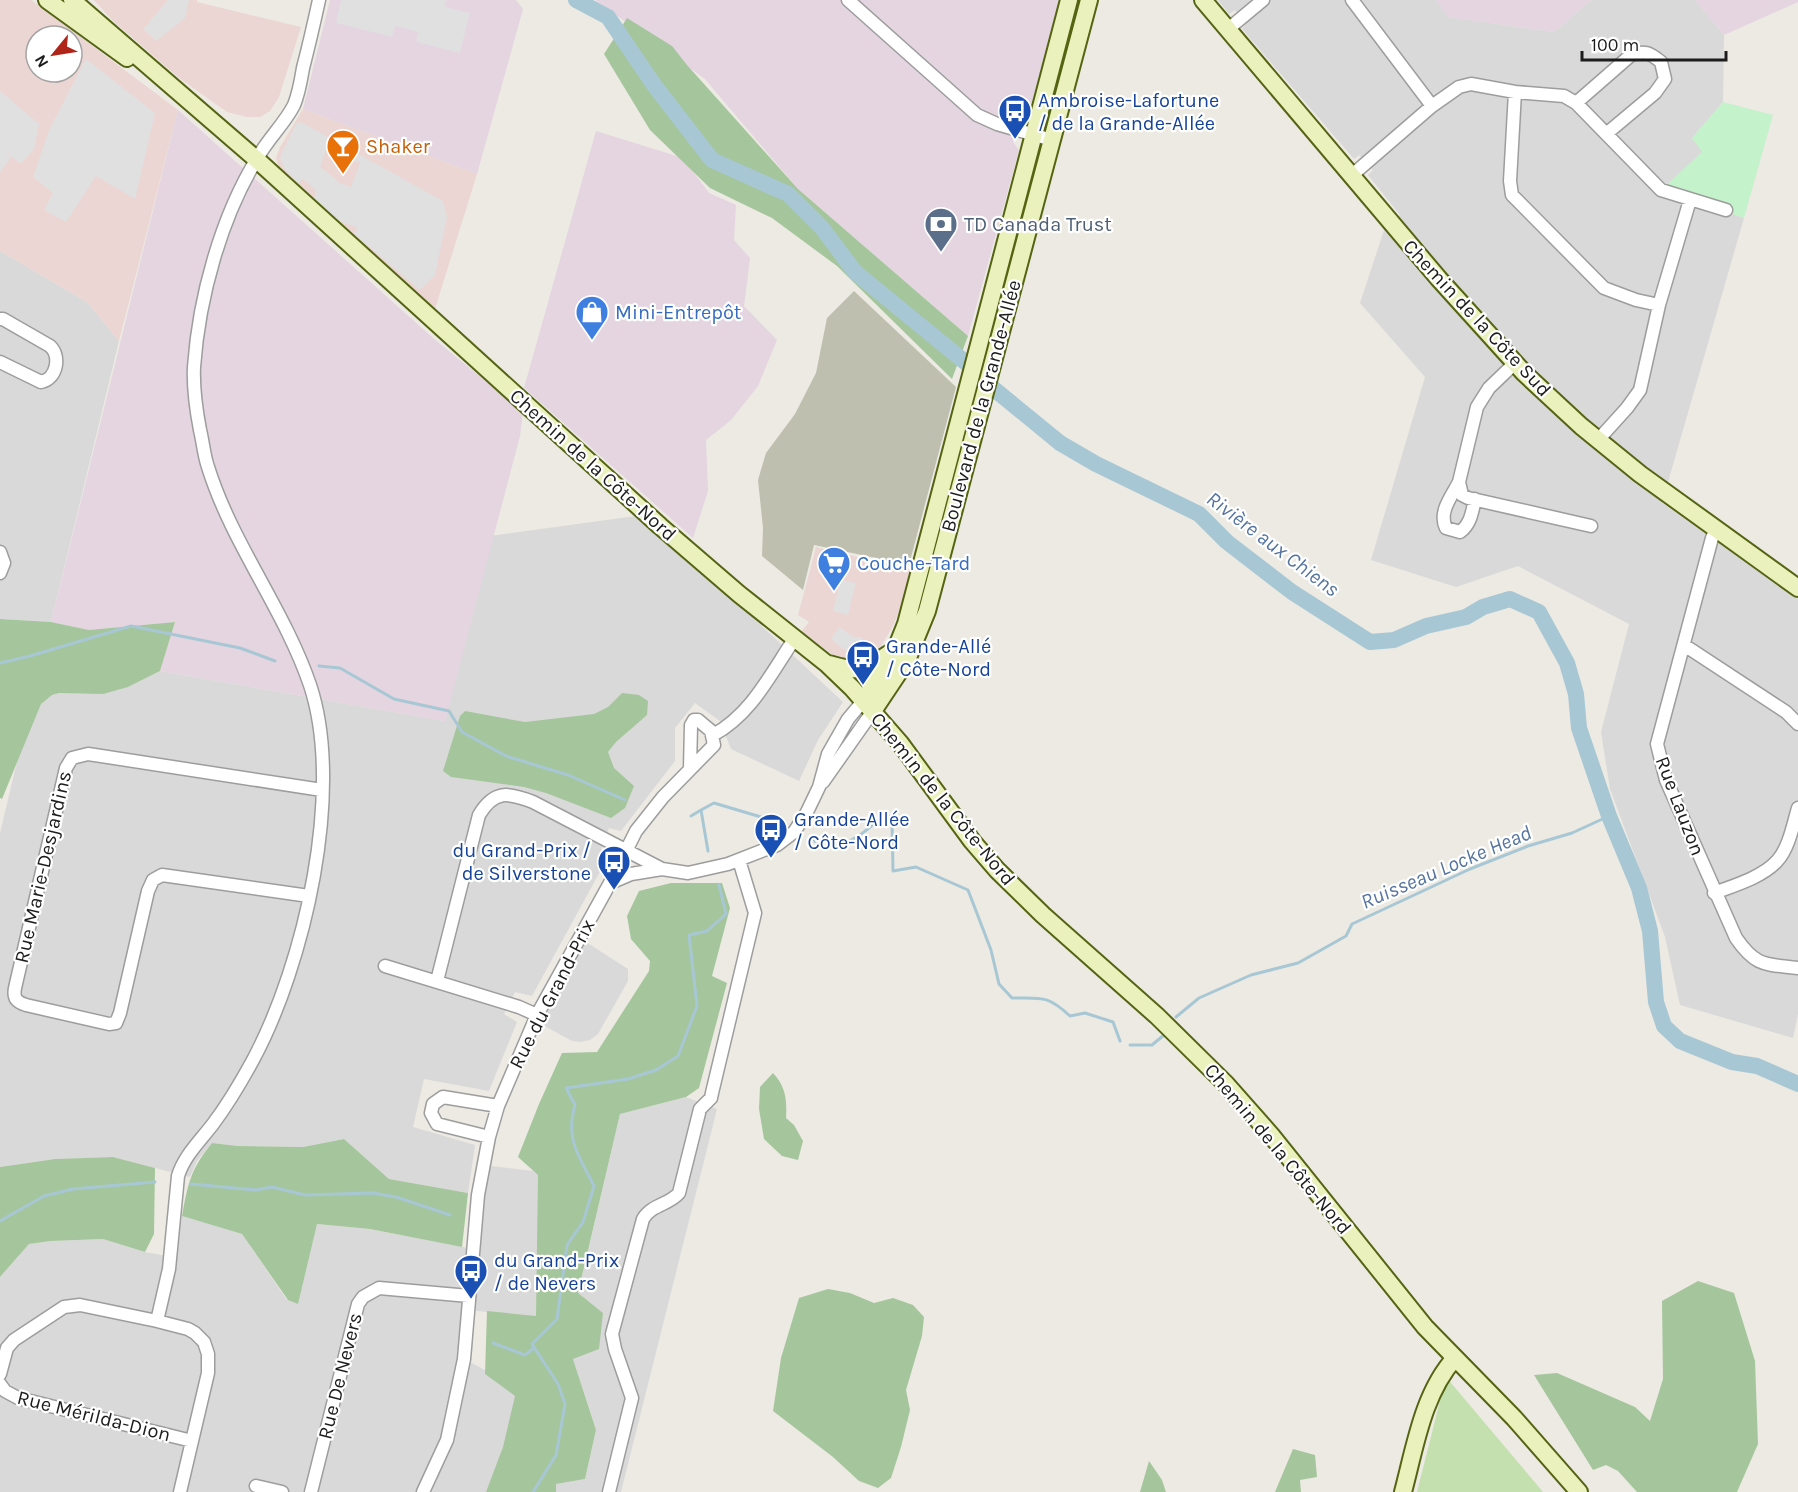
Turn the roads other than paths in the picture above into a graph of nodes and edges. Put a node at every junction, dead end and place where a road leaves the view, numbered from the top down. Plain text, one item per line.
1 (47, 0) edge
2 (72, 0) edge
3 (319, 0) edge
4 (848, 0) edge
5 (1070, 0) edge
6 (1089, 0) edge
7 (1203, 0) edge
8 (1263, 0) edge
9 (1352, 0) edge
10 (1227, 30) junction
11 (173, 88) junction
12 (1515, 92) junction
13 (1576, 103) junction
14 (1432, 106) junction
15 (1606, 134) junction
16 (1034, 135) junction
17 (1052, 140) junction
18 (256, 159) junction
19 (1351, 176) junction
20 (1690, 200) junction
21 (1726, 210) dead end
22 (1659, 305) junction
23 (0, 319) edge
24 (0, 362) edge
25 (1515, 363) junction
26 (980, 376) junction
27 (1598, 440) junction
28 (1459, 482) junction
29 (1475, 499) junction
30 (1591, 526) dead end
31 (1716, 529) junction
32 (0, 552) edge
33 (0, 573) edge
34 (1798, 588) edge
35 (795, 638) junction
36 (1684, 645) junction
37 (896, 649) junction
38 (827, 664) junction
39 (869, 706) junction
40 (1798, 724) edge
41 (713, 735) junction
42 (690, 770) junction
43 (322, 790) junction
44 (1798, 808) edge
45 (627, 851) junction
46 (739, 860) junction
47 (662, 869) junction
48 (610, 883) junction
49 (1714, 893) junction
50 (309, 896) junction
51 (385, 966) dead end
52 (1798, 968) edge
53 (437, 981) junction
54 (537, 1015) junction
55 (498, 1106) junction
56 (489, 1137) junction
57 (469, 1296) junction
58 (157, 1321) junction
59 (1455, 1358) junction
60 (0, 1374) edge
61 (0, 1384) edge
62 (192, 1441) junction
63 (256, 1486) dead end
64 (180, 1492) edge
65 (282, 1492) edge
66 (311, 1492) edge
67 (423, 1492) edge
68 (609, 1492) edge
69 (1403, 1492) edge
70 (1579, 1492) edge

1 - 11 street, Chemin de la Côte-Nord
2 - 11 street, Chemin de la Côte-Nord
3 - 18 street
4 - 16 street
5 - 16 street, Boulevard de la Grande-Allée
6 - 17 street, Boulevard de la Grande-Allée
7 - 10 street, Chemin de la Côte Sud
8 - 10 street
9 - 14 street
10 - 19 street, Chemin de la Côte Sud
11 - 18 street, Chemin de la Côte-Nord
12 - 13 street
12 - 14 street
12 - 22 street
13 - 15 street
13 - 15 street
14 - 19 street
15 - 20 street
16 - 17 street
16 - 26 street, Boulevard de la Grande-Allée
17 - 26 street, Boulevard de la Grande-Allée
18 - 35 street, Chemin de la Côte-Nord
18 - 43 street
19 - 25 street, Chemin de la Côte Sud
20 - 21 street
20 - 22 street
22 - 27 street
23 - 24 street
25 - 27 street, Chemin de la Côte Sud
25 - 28 street
26 - 37 street, Boulevard de la Grande-Allée
26 - 39 street, Boulevard de la Grande-Allée
27 - 31 street, Chemin de la Côte Sud
28 - 29 street
28 - 29 street
29 - 30 street
31 - 34 street, Chemin de la Côte Sud
31 - 36 street, Rue Lauzon
32 - 33 street
35 - 38 street, Chemin de la Côte-Nord
35 - 41 street
36 - 40 street
36 - 49 street, Rue Lauzon
37 - 38 street
37 - 39 street, Boulevard de la Grande-Allée
38 - 39 street, Chemin de la Côte-Nord
39 - 46 street, Boulevard de la Grande-Allée
39 - 59 street, Chemin de la Côte-Nord
41 - 42 street, Rue du Grand-Prix
41 - 42 street
42 - 45 street, Rue du Grand-Prix
43 - 50 street
43 - 50 street, Rue Marie-Desjardins
44 - 49 street
45 - 47 street, Boulevard de la Grande-Allée
45 - 48 street, Rue du Grand-Prix
45 - 53 street, Boulevard de la Grande-Allée
46 - 47 street, Boulevard de la Grande-Allée
46 - 68 street
47 - 48 street
48 - 54 street, Rue du Grand-Prix
49 - 52 street, Rue Lauzon
50 - 58 street
51 - 53 street
53 - 54 street
54 - 55 street, Rue du Grand-Prix
55 - 56 street, Rue du Grand-Prix
55 - 56 street
56 - 57 street, Rue du Grand-Prix
57 - 66 street, Rue De Nevers
57 - 67 street, Rue du Grand-Prix
58 - 60 street, Rue Mérilda-Dion
58 - 62 street, Rue Mérilda-Dion
59 - 69 street
59 - 70 street, Chemin de la Côte-Nord
61 - 62 street, Rue Mérilda-Dion
62 - 64 street, Rue Mérilda-Dion
63 - 65 street

